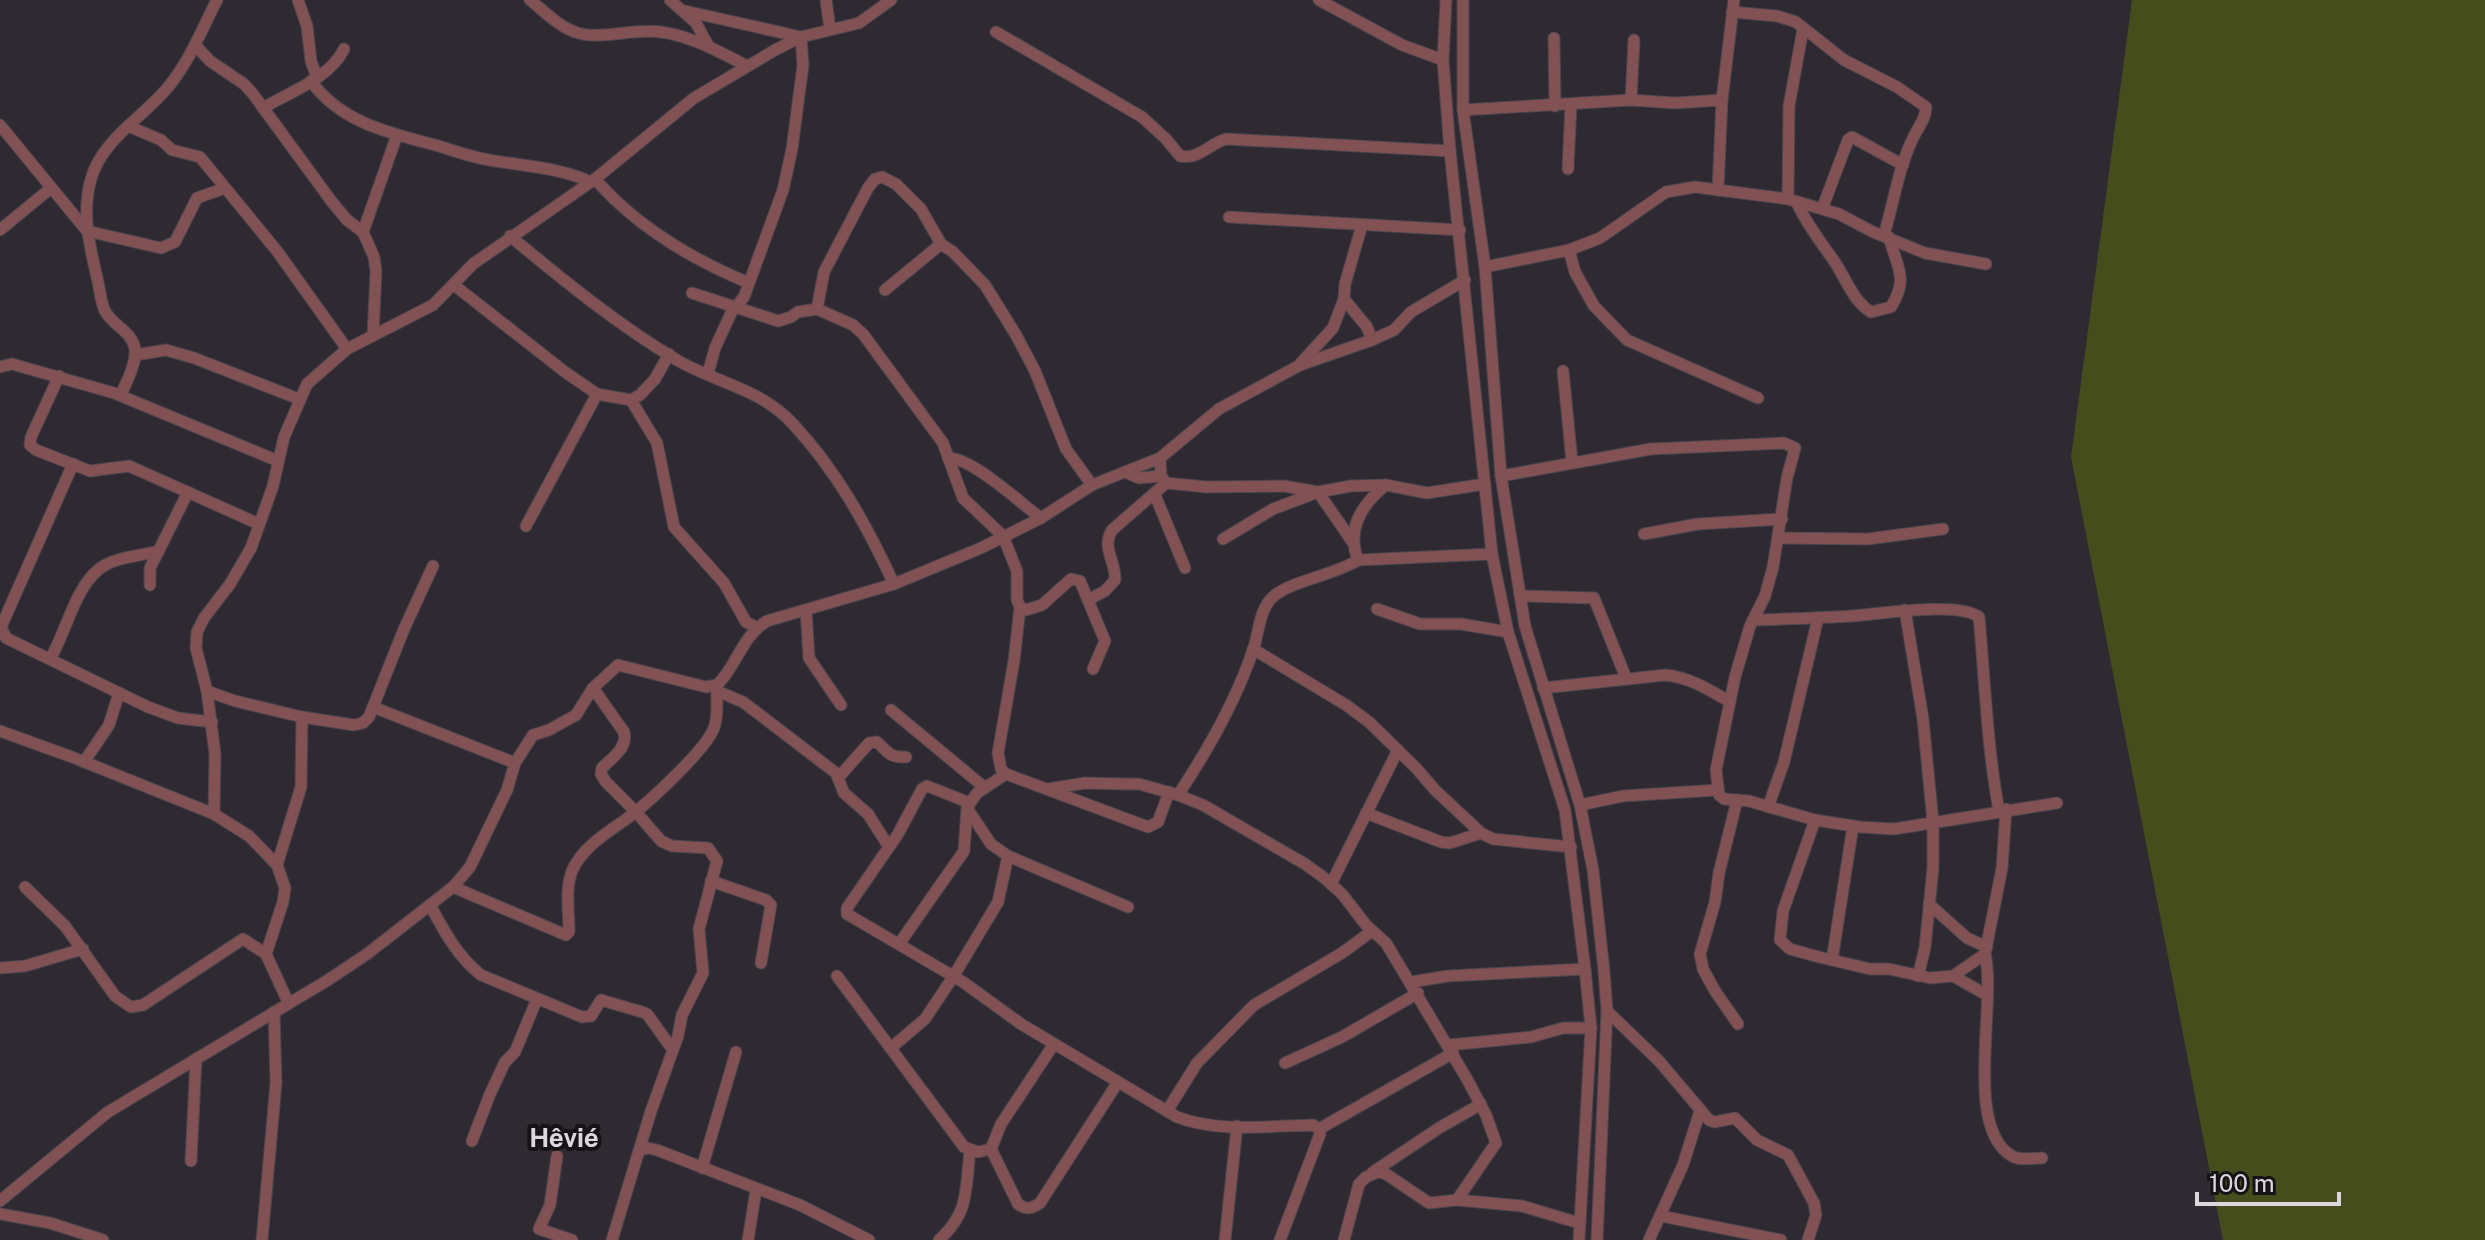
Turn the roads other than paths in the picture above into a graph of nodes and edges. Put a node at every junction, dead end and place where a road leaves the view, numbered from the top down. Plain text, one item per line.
1 (217, 0) edge
2 (298, 0) edge
3 (530, 0) edge
4 (670, 0) edge
5 (826, 0) edge
6 (891, 0) edge
7 (1319, 0) edge
8 (1446, 0) edge
9 (1463, 0) edge
10 (1733, 6) edge
11 (685, 11) junction
12 (830, 29) junction
13 (1803, 29) junction
14 (996, 32) dead end
15 (801, 37) junction
16 (1554, 38) dead end
17 (1634, 40) dead end
18 (195, 45) junction
19 (709, 47) junction
20 (344, 49) dead end
21 (1443, 60) junction
22 (747, 66) junction
23 (314, 80) junction
24 (1631, 100) junction
25 (1722, 100) junction
26 (1571, 104) junction
27 (1555, 106) junction
28 (263, 108) junction
29 (1463, 110) junction
30 (0, 125) edge
31 (128, 126) junction
32 (397, 135) junction
33 (1450, 151) junction
34 (1903, 165) junction
35 (1568, 169) dead end
36 (593, 180) junction
37 (51, 188) junction
38 (225, 188) junction
39 (1718, 190) junction
40 (1792, 201) junction
41 (1822, 209) junction
42 (1229, 217) dead end
43 (1362, 225) junction
44 (0, 230) edge
45 (1460, 230) junction
46 (87, 231) junction
47 (363, 232) junction
48 (510, 236) junction
49 (1886, 236) junction
50 (941, 244) junction
51 (1569, 250) junction
52 (1986, 264) dead end
53 (1485, 267) junction
54 (1465, 280) junction
55 (749, 283) junction
56 (454, 285) junction
57 (885, 290) dead end
58 (692, 293) dead end
59 (1344, 299) junction
60 (737, 307) junction
61 (817, 309) junction
62 (373, 336) junction
63 (1372, 340) junction
64 (347, 349) junction
65 (669, 354) junction
66 (135, 355) junction
67 (1300, 365) junction
68 (0, 367) edge
69 (1563, 371) dead end
70 (708, 373) junction
71 (59, 376) junction
72 (597, 394) junction
73 (121, 395) junction
74 (1758, 398) dead end
75 (299, 399) junction
76 (631, 400) junction
77 (948, 458) junction
78 (1160, 458) junction
79 (278, 461) junction
80 (1572, 462) junction
81 (73, 464) junction
82 (1125, 472) junction
83 (1501, 476) junction
84 (1164, 479) junction
85 (1485, 484) junction
86 (1092, 485) junction
87 (1386, 485) junction
88 (1291, 488) junction
89 (188, 492) junction
90 (1318, 492) junction
91 (1155, 495) junction
92 (1293, 503) junction
93 (1041, 518) junction
94 (1782, 519) junction
95 (259, 524) junction
96 (526, 526) dead end
97 (1943, 529) dead end
98 (1644, 534) dead end
99 (1003, 536) junction
100 (1778, 538) junction
101 (1223, 539) dead end
102 (1354, 544) junction
103 (159, 551) junction
104 (1492, 554) junction
105 (1358, 560) junction
106 (433, 566) dead end
107 (1185, 568) dead end
108 (894, 584) junction
109 (150, 585) dead end
110 (1520, 596) junction
111 (1088, 600) junction
112 (1020, 607) junction
113 (1377, 609) dead end
114 (806, 610) junction
115 (1905, 610) junction
116 (1818, 618) junction
117 (1753, 620) junction
118 (756, 627) junction
119 (1508, 632) junction
120 (1253, 649) junction
121 (50, 659) junction
122 (1093, 669) dead end
123 (1626, 678) junction
124 (593, 688) junction
125 (717, 688) junction
126 (1543, 688) junction
127 (207, 691) junction
128 (119, 693) junction
129 (1730, 702) junction
130 (841, 705) dead end
131 (373, 707) junction
132 (891, 710) dead end
133 (302, 717) junction
134 (212, 722) junction
135 (0, 731) edge
136 (1398, 750) junction
137 (906, 757) dead end
138 (84, 762) junction
139 (515, 763) junction
140 (1006, 774) junction
141 (838, 778) junction
142 (984, 787) junction
143 (1044, 789) junction
144 (1717, 790) junction
145 (1174, 794) junction
146 (1737, 800) junction
147 (2057, 803) dead end
148 (1580, 805) junction
149 (968, 806) junction
150 (1768, 807) junction
151 (2003, 810) junction
152 (636, 812) junction
153 (1366, 813) junction
154 (214, 814) junction
155 (1815, 820) junction
156 (1933, 822) junction
157 (1853, 826) junction
158 (1481, 833) junction
159 (889, 847) junction
160 (1571, 847) junction
161 (1008, 856) junction
162 (277, 865) junction
163 (711, 881) junction
164 (1331, 884) junction
165 (25, 887) dead end
166 (453, 887) junction
167 (1929, 904) junction
168 (430, 905) junction
169 (1128, 907) dead end
170 (1372, 931) junction
171 (899, 944) junction
172 (1925, 948) junction
173 (83, 949) junction
174 (1986, 951) junction
175 (266, 954) junction
176 (1832, 960) junction
177 (761, 963) dead end
178 (0, 968) edge
179 (1585, 969) junction
180 (837, 976) dead end
181 (1918, 976) junction
182 (1953, 976) junction
183 (953, 977) junction
184 (1937, 977) junction
185 (1411, 982) junction
186 (1418, 993) junction
187 (1987, 995) junction
188 (537, 999) junction
189 (288, 1002) junction
190 (1607, 1011) junction
191 (274, 1012) junction
192 (1738, 1024) dead end
193 (1591, 1028) junction
194 (1054, 1044) junction
195 (892, 1047) junction
196 (1451, 1049) junction
197 (673, 1050) junction
198 (736, 1052) dead end
199 (196, 1059) junction
200 (1285, 1063) dead end
201 (1118, 1082) junction
202 (1481, 1104) junction
203 (1167, 1111) junction
204 (1700, 1111) junction
205 (1237, 1126) junction
206 (1319, 1129) junction
207 (472, 1141) dead end
208 (991, 1149) junction
209 (641, 1150) junction
210 (970, 1151) junction
211 (557, 1156) dead end
212 (2042, 1158) dead end
213 (191, 1161) dead end
214 (702, 1168) junction
215 (1372, 1173) junction
216 (756, 1190) junction
217 (1457, 1200) junction
218 (0, 1201) edge
219 (0, 1214) edge
220 (1661, 1216) junction
221 (1579, 1223) junction
222 (103, 1240) edge
223 (262, 1240) edge
224 (572, 1240) edge
225 (612, 1240) edge
226 (748, 1240) edge
227 (869, 1240) edge
228 (939, 1240) edge
229 (1225, 1240) edge
230 (1280, 1240) edge
231 (1344, 1240) edge
232 (1579, 1240) edge
233 (1597, 1240) edge
234 (1649, 1240) edge
235 (1781, 1240) edge
236 (1808, 1240) edge

1 - 18 street
2 - 23 street
3 - 19 street
4 - 11 street
5 - 12 street
6 - 12 street
7 - 21 street
8 - 21 street
9 - 29 street
10 - 13 street
10 - 25 street
11 - 15 street
11 - 19 street
12 - 15 street
13 - 34 street
13 - 40 street
14 - 33 street
15 - 22 street
15 - 55 street
16 - 27 street
17 - 24 street
18 - 28 street
18 - 31 street
19 - 22 street
20 - 23 street
21 - 33 street
22 - 36 street
23 - 28 street
23 - 32 street
24 - 25 street
24 - 26 street
25 - 39 street
26 - 27 street
26 - 35 street
27 - 29 street
28 - 47 street
29 - 53 street
30 - 37 street
31 - 38 street
31 - 46 street
32 - 36 street
32 - 47 street
33 - 45 street
34 - 41 street
34 - 49 street
36 - 48 street
36 - 55 street
37 - 44 street
37 - 46 street
38 - 46 street
38 - 64 street
39 - 40 street
39 - 51 street
40 - 41 street
40 - 49 street
41 - 49 street
42 - 43 street
43 - 45 street
43 - 59 street
45 - 54 street
46 - 66 street
47 - 62 street
48 - 56 street
48 - 65 street
49 - 52 street
50 - 57 street
50 - 61 street
50 - 86 street
51 - 53 street
51 - 74 street
53 - 83 street
54 - 63 street
54 - 85 street
55 - 60 street
56 - 62 street
56 - 72 street
58 - 60 street
59 - 63 street
59 - 67 street
60 - 61 street
60 - 70 street
61 - 77 street
62 - 64 street
63 - 67 street
64 - 75 street
65 - 70 street
65 - 76 street
66 - 73 street
66 - 75 street
67 - 78 street
68 - 71 street
69 - 80 street
70 - 108 street
71 - 73 street
71 - 81 street
72 - 76 street
72 - 96 street
73 - 79 street
75 - 79 street
76 - 118 street
77 - 93 street
77 - 99 street
78 - 82 street
78 - 84 street
79 - 95 street
80 - 83 street
80 - 94 street
81 - 89 street
81 - 121 street
82 - 84 street
82 - 86 street
83 - 110 street
84 - 88 street
84 - 91 street
85 - 87 street
85 - 104 street
86 - 93 street
87 - 90 street
87 - 102 street
88 - 90 street
88 - 92 street
89 - 95 street
89 - 103 street
90 - 92 street
90 - 102 street
91 - 107 street
91 - 111 street
92 - 101 street
93 - 99 street
94 - 98 street
94 - 100 street
95 - 127 street
97 - 100 street
99 - 108 street
99 - 112 street
100 - 117 street
102 - 105 street
103 - 109 street
103 - 121 street
104 - 105 street
104 - 119 street
105 - 120 street
106 - 131 street
108 - 114 street
110 - 123 street
110 - 126 street
111 - 112 street
111 - 122 street
112 - 140 street
113 - 119 street
114 - 118 street
114 - 130 street
115 - 116 street
115 - 151 street
115 - 156 street
116 - 117 street
116 - 150 street
117 - 129 street
118 - 125 street
119 - 160 street
120 - 136 street
120 - 145 street
121 - 128 street
123 - 126 street
123 - 129 street
124 - 125 street
124 - 139 street
124 - 152 street
125 - 141 street
125 - 152 street
126 - 148 street
127 - 133 street
127 - 134 street
128 - 134 street
128 - 138 street
129 - 144 street
131 - 133 street
131 - 139 street
132 - 142 street
133 - 162 street
134 - 154 street
135 - 138 street
136 - 153 street
136 - 158 street
137 - 141 street
138 - 154 street
139 - 166 street
140 - 142 street
140 - 143 street
141 - 159 street
142 - 149 street
143 - 145 street
143 - 145 street
144 - 146 street
144 - 148 street
145 - 164 street
146 - 150 street
146 - 192 street
147 - 151 street
148 - 190 street
149 - 159 street
149 - 161 street
149 - 171 street
150 - 155 street
151 - 156 street
151 - 174 street
152 - 163 street
152 - 166 street
153 - 158 street
153 - 164 street
154 - 162 street
155 - 157 street
155 - 176 street
156 - 157 street
156 - 167 street
157 - 176 street
158 - 160 street
159 - 171 street
160 - 179 street
161 - 169 street
161 - 183 street
162 - 175 street
163 - 177 street
163 - 197 street
164 - 170 street
165 - 173 street
166 - 168 street
167 - 172 street
167 - 174 street
168 - 188 street
168 - 189 street
170 - 185 street
170 - 203 street
171 - 183 street
172 - 181 street
172 - 184 street
173 - 175 street
173 - 178 street
174 - 182 street
174 - 187 street
175 - 189 street
176 - 181 street
179 - 185 street
179 - 193 street
180 - 195 street
181 - 184 street
182 - 184 street
182 - 187 street
183 - 194 street
183 - 195 street
185 - 186 street
186 - 196 street
186 - 200 street
187 - 212 street
188 - 197 street
188 - 207 street
189 - 191 street
190 - 204 street
190 - 233 street
191 - 199 street
191 - 223 street
193 - 196 street
193 - 221 street
194 - 201 street
194 - 208 street
195 - 210 street
196 - 202 street
196 - 206 street
197 - 209 street
198 - 214 street
199 - 213 street
199 - 218 street
201 - 203 street
201 - 208 street
202 - 215 street
202 - 217 street
203 - 205 street
204 - 220 street
204 - 236 street
205 - 206 street
205 - 229 street
206 - 230 street
208 - 210 street
209 - 214 street
209 - 225 street
210 - 228 street
211 - 224 street
214 - 216 street
215 - 217 street
215 - 231 street
216 - 226 street
216 - 227 street
217 - 221 street
219 - 222 street
220 - 234 street
220 - 235 street
221 - 232 street

